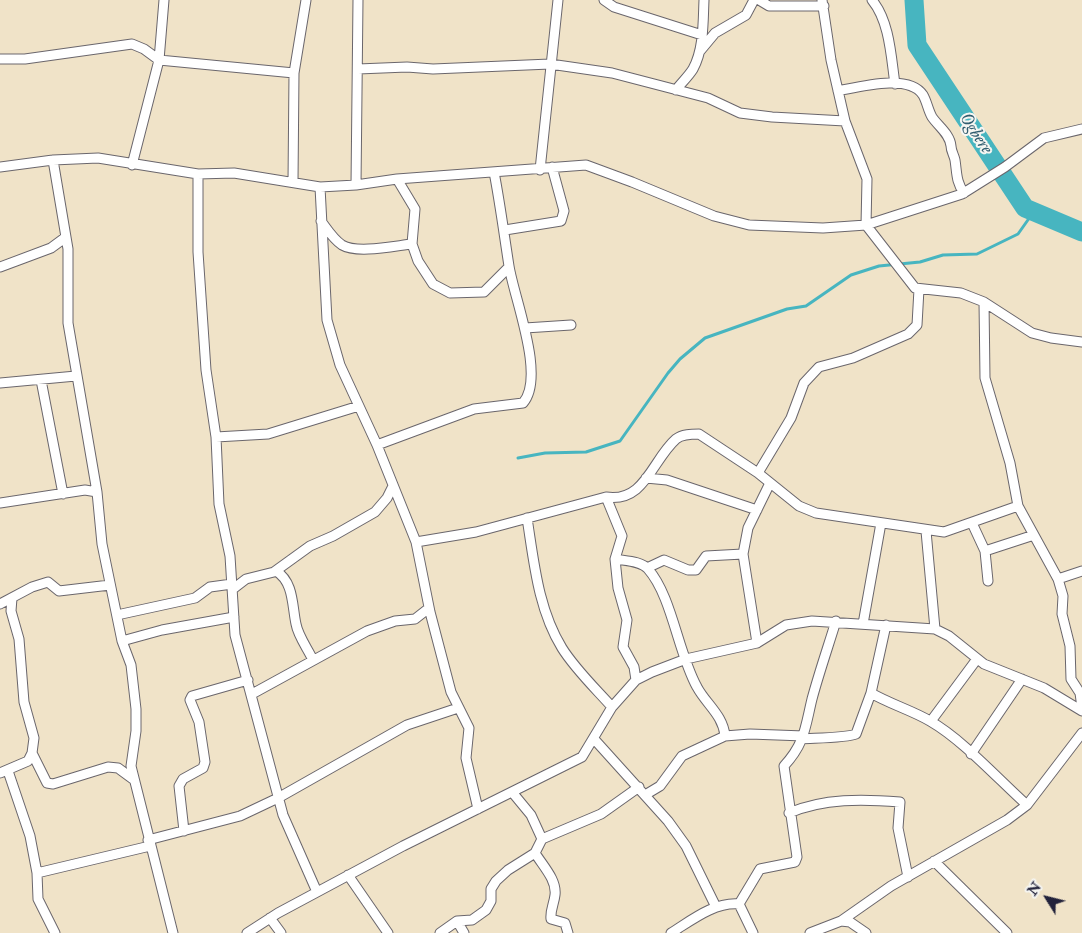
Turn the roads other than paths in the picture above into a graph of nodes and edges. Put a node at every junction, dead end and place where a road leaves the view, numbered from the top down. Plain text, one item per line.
1 (164, 0) edge
2 (306, 0) edge
3 (358, 0) edge
4 (558, 0) edge
5 (604, 0) edge
6 (704, 0) edge
7 (754, 0) edge
8 (759, 0) edge
9 (872, 0) edge
10 (823, 3) edge
11 (702, 35) junction
12 (698, 53) junction
13 (0, 59) edge
14 (159, 60) junction
15 (550, 64) junction
16 (358, 69) junction
17 (294, 72) junction
18 (894, 84) junction
19 (676, 90) junction
20 (838, 91) junction
21 (845, 121) junction
22 (1082, 129) edge
23 (53, 160) junction
24 (132, 165) junction
25 (0, 167) edge
26 (552, 167) junction
27 (540, 170) junction
28 (494, 172) junction
29 (198, 174) junction
30 (397, 179) junction
31 (293, 182) junction
32 (356, 185) junction
33 (320, 187) junction
34 (964, 193) junction
35 (321, 221) junction
36 (866, 225) junction
37 (506, 230) junction
38 (66, 237) junction
39 (412, 244) junction
40 (0, 267) edge
41 (509, 267) junction
42 (919, 289) junction
43 (984, 302) junction
44 (571, 324) dead end
45 (525, 328) junction
46 (1082, 342) edge
47 (76, 376) junction
48 (41, 380) junction
49 (0, 382) edge
50 (359, 406) junction
51 (216, 437) junction
52 (377, 445) junction
53 (758, 474) junction
54 (646, 478) junction
55 (770, 483) junction
56 (393, 486) junction
57 (97, 492) junction
58 (62, 494) junction
59 (606, 497) junction
60 (0, 503) edge
61 (1018, 506) junction
62 (757, 510) junction
63 (527, 518) junction
64 (881, 523) junction
65 (972, 523) junction
66 (926, 531) junction
67 (1034, 535) junction
68 (416, 542) junction
69 (985, 551) junction
70 (743, 554) junction
71 (616, 559) junction
72 (647, 568) junction
73 (276, 571) junction
74 (1082, 571) edge
75 (1058, 579) junction
76 (988, 581) dead end
77 (110, 585) junction
78 (232, 586) junction
79 (12, 598) junction
80 (0, 604) edge
81 (429, 608) junction
82 (117, 616) junction
83 (234, 618) junction
84 (836, 621) junction
85 (863, 624) junction
86 (886, 625) junction
87 (935, 629) junction
88 (122, 641) junction
89 (757, 643) junction
90 (686, 659) junction
91 (977, 659) junction
92 (313, 660) junction
93 (1022, 679) junction
94 (248, 680) junction
95 (636, 680) junction
96 (871, 693) junction
97 (1081, 693) edge
98 (252, 694) junction
99 (612, 707) junction
100 (458, 708) junction
101 (1082, 709) edge
102 (931, 721) junction
103 (1082, 733) edge
104 (726, 736) junction
105 (803, 738) junction
106 (594, 740) junction
107 (32, 753) junction
108 (971, 754) junction
109 (4, 772) edge
110 (133, 779) junction
111 (639, 787) junction
112 (512, 792) junction
113 (645, 795) junction
114 (278, 798) junction
115 (1027, 805) junction
116 (478, 809) junction
117 (789, 813) junction
118 (184, 831) junction
119 (542, 839) junction
120 (149, 842) junction
121 (535, 853) junction
122 (934, 862) junction
123 (37, 873) junction
124 (348, 875) junction
125 (908, 877) junction
126 (317, 892) junction
127 (739, 904) junction
128 (716, 907) junction
129 (270, 918) junction
130 (457, 921) junction
131 (841, 921) junction
132 (55, 933) edge
133 (173, 933) edge
134 (247, 933) edge
135 (281, 933) edge
136 (388, 933) edge
137 (440, 933) edge
138 (464, 933) edge
139 (568, 933) edge
140 (671, 933) edge
141 (753, 933) edge
142 (810, 933) edge
143 (866, 933) edge
144 (1007, 933) edge

1 - 14 street
2 - 17 street
3 - 16 street
4 - 15 street
5 - 11 street
6 - 11 street
7 - 12 street
8 - 10 street
9 - 18 street
10 - 20 street
11 - 12 street
12 - 19 street
13 - 14 street
14 - 17 street
14 - 24 street
15 - 16 street
15 - 19 street
15 - 27 street
16 - 32 street
17 - 31 street
18 - 20 street
18 - 34 street
19 - 21 street
20 - 21 street
21 - 36 street
22 - 34 street
23 - 24 street
23 - 25 street
23 - 38 street
24 - 29 street
26 - 27 street
26 - 36 street
26 - 37 street
27 - 28 street
28 - 30 street
28 - 37 street
29 - 31 street
29 - 51 street
30 - 32 street
30 - 39 street
31 - 33 street
32 - 33 street
33 - 35 street
34 - 36 street
35 - 39 street
35 - 50 street
36 - 42 street
37 - 41 street
38 - 40 street
38 - 47 street
39 - 41 street
41 - 45 street
42 - 43 street
42 - 53 street
43 - 46 street
43 - 61 street
44 - 45 street
45 - 52 street
47 - 48 street
47 - 57 street
48 - 49 street
48 - 58 street
50 - 51 street
50 - 52 street
51 - 78 street
52 - 56 street
53 - 54 street
53 - 55 street
54 - 59 street
54 - 62 street
55 - 62 street
55 - 64 street
56 - 68 street
56 - 73 street
57 - 58 street
57 - 77 street
58 - 60 street
59 - 63 street
59 - 71 street
61 - 65 street
61 - 67 street
62 - 70 street
63 - 68 street
63 - 99 street
64 - 66 street
64 - 85 street
65 - 66 street
65 - 69 street
66 - 87 street
67 - 69 street
67 - 75 street
68 - 81 street
69 - 76 street
70 - 72 street
70 - 89 street
71 - 72 street
71 - 95 street
72 - 90 street
73 - 78 street
73 - 92 street
74 - 75 street
75 - 97 street
77 - 79 street
77 - 82 street
78 - 82 street
78 - 83 street
79 - 80 street
79 - 107 street
81 - 92 street
81 - 100 street
82 - 88 street
83 - 88 street
83 - 94 street
84 - 85 street
84 - 89 street
84 - 105 street
85 - 86 street
86 - 87 street
86 - 96 street
87 - 91 street
88 - 110 street
89 - 90 street
90 - 95 street
90 - 104 street
91 - 93 street
91 - 102 street
92 - 98 street
93 - 101 street
93 - 108 street
94 - 98 street
94 - 118 street
95 - 99 street
96 - 102 street
96 - 105 street
97 - 101 street
98 - 114 street
99 - 106 street
100 - 114 street
100 - 116 street
102 - 108 street
103 - 115 street
104 - 105 street
104 - 113 street
105 - 117 street
106 - 111 street
106 - 112 street
107 - 109 street
107 - 110 street
108 - 115 street
109 - 123 street
110 - 120 street
111 - 113 street
111 - 119 street
112 - 116 street
112 - 119 street
113 - 128 street
114 - 118 street
114 - 126 street
115 - 122 street
116 - 124 street
117 - 125 street
117 - 127 street
118 - 120 street
119 - 121 street
120 - 123 street
120 - 133 street
121 - 130 street
121 - 139 street
122 - 125 street
122 - 144 street
123 - 132 street
124 - 126 street
124 - 136 street
125 - 131 street
126 - 129 street
127 - 128 street
127 - 141 street
128 - 140 street
129 - 134 street
129 - 135 street
130 - 137 street
130 - 138 street
131 - 142 street
131 - 143 street

